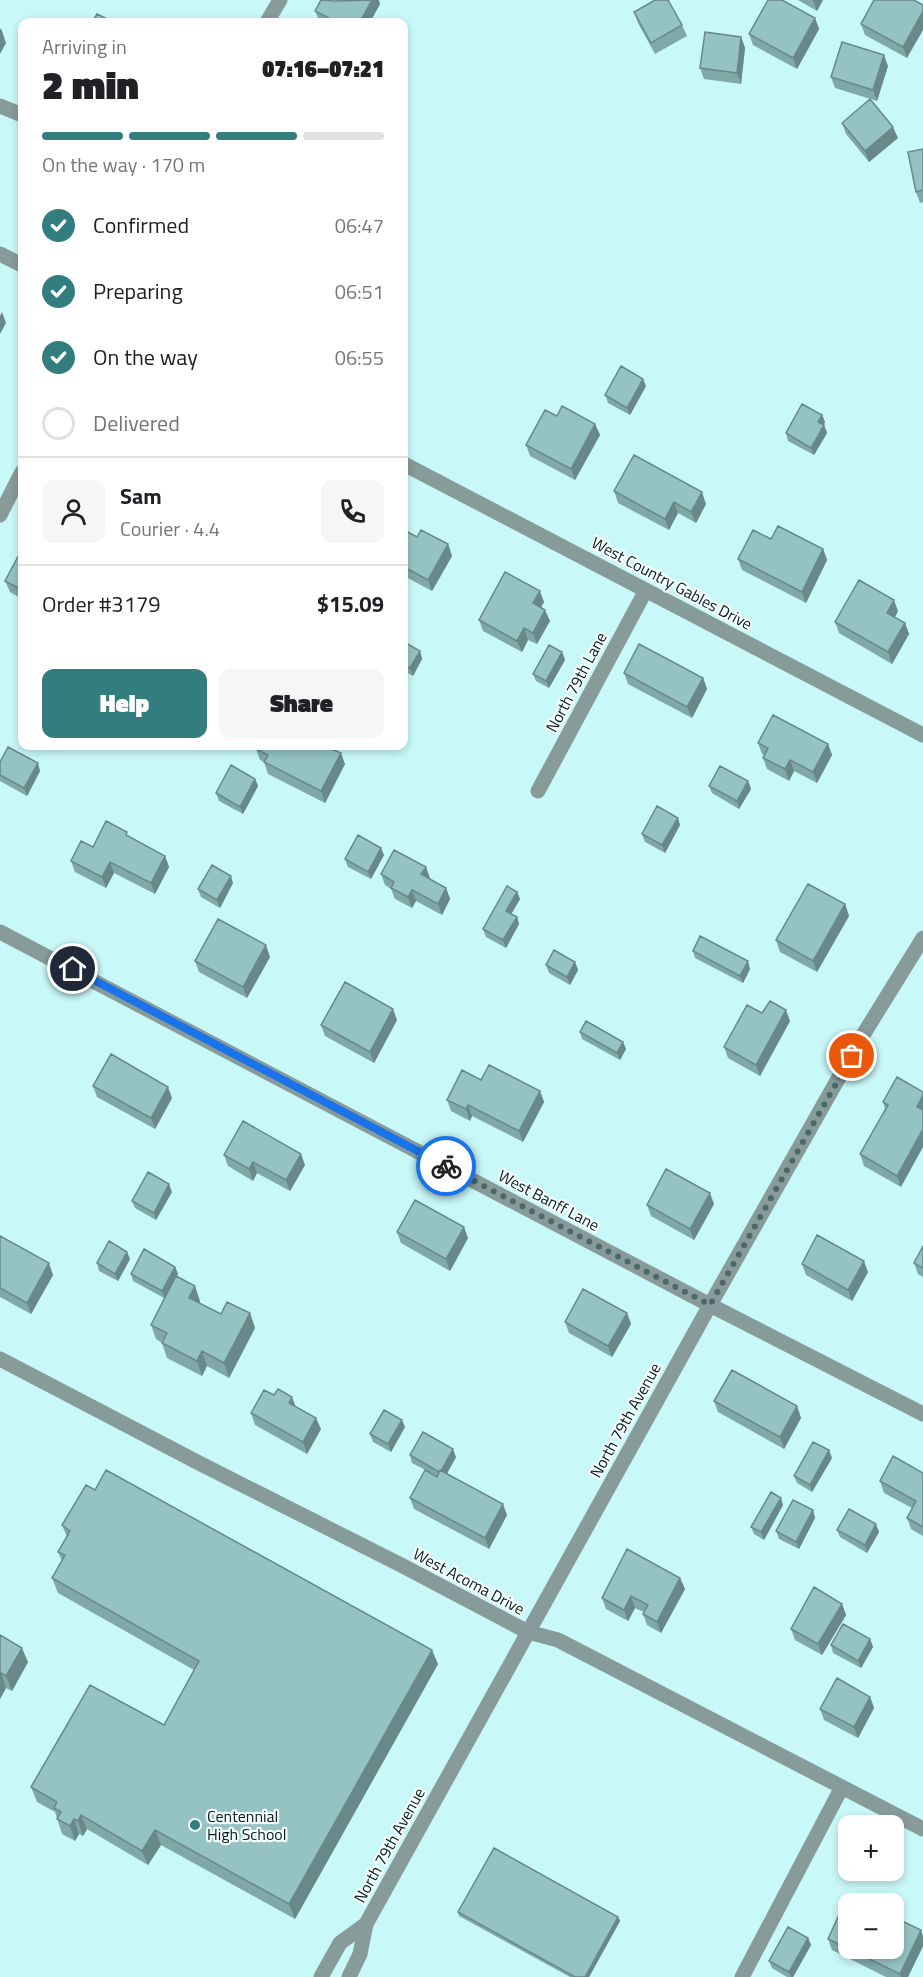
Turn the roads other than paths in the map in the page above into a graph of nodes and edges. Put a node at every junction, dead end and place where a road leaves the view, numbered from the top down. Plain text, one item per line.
1 (280, 0) edge
2 (269, 18) edge
3 (0, 106) edge
4 (18, 113) edge
5 (0, 254) edge
6 (18, 264) edge
7 (408, 466) edge
8 (18, 480) edge
9 (0, 515) edge
10 (646, 590) junction
11 (923, 735) edge
12 (538, 791) dead end
13 (0, 932) edge
14 (923, 938) edge
15 (710, 1305) junction
16 (0, 1359) edge
17 (923, 1414) edge
18 (528, 1632) junction
19 (842, 1787) junction
20 (923, 1829) edge
21 (366, 1924) junction
22 (321, 1977) edge
23 (349, 1977) edge
24 (741, 1977) edge

1 - 2 street
3 - 4 street
5 - 6 street
7 - 10 street, West Country Gables Drive
8 - 9 street
10 - 11 street, West Country Gables Drive
10 - 12 street, North 79th Lane
13 - 15 street, West Banff Lane
14 - 15 street, North 79th Avenue
15 - 17 street, West Banff Lane
15 - 18 street, North 79th Avenue
16 - 18 street, West Acoma Drive
18 - 19 street, West Acoma Drive
18 - 21 street, North 79th Avenue
19 - 20 street, West Acoma Drive
19 - 24 street
21 - 22 street, North 79th Avenue
21 - 23 street, North 79th Avenue

